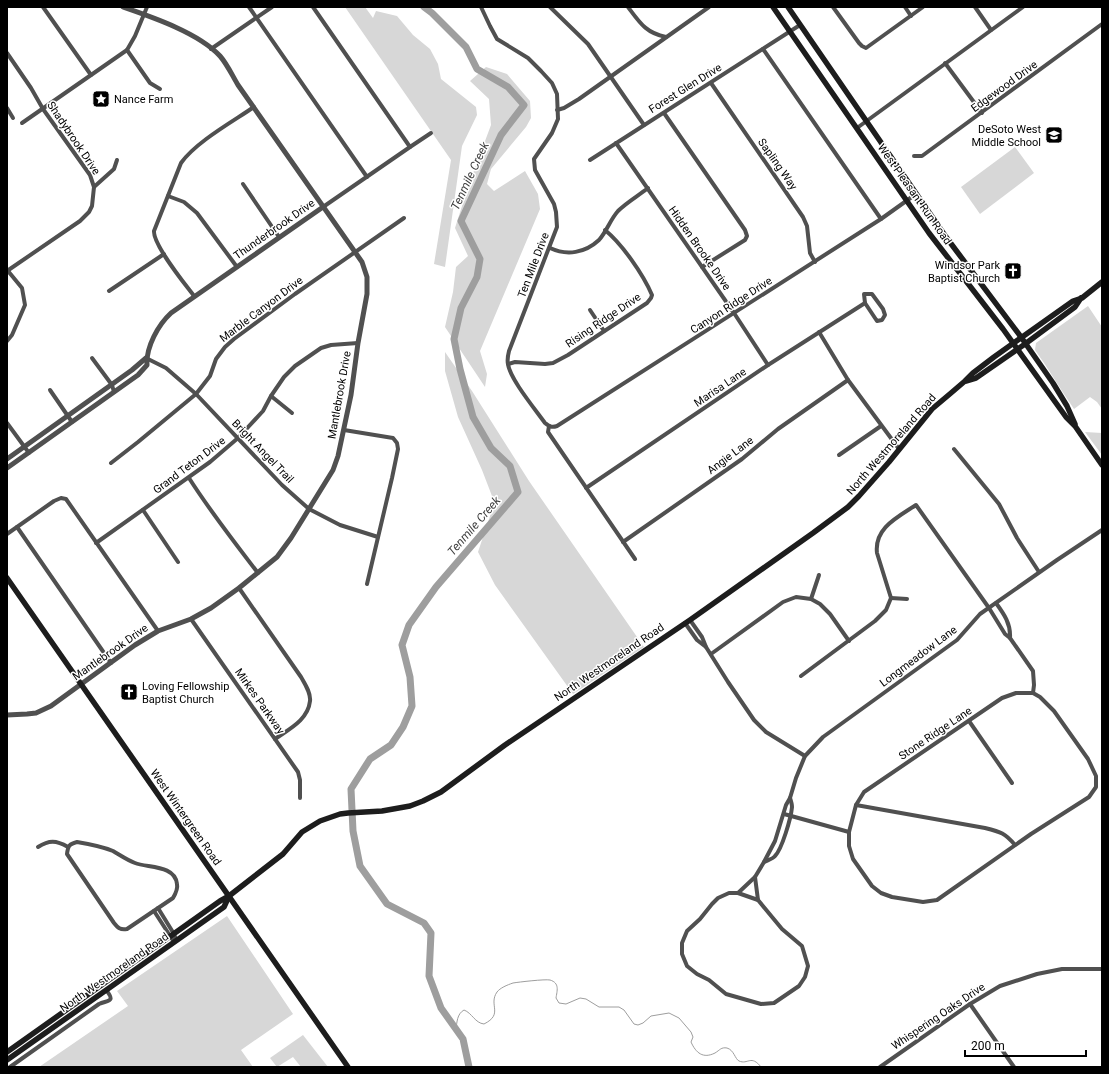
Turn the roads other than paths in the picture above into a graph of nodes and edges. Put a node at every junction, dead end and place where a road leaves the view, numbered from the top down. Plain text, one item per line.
1 (43, 7) edge
2 (123, 7) edge
3 (147, 7) edge
4 (249, 7) edge
5 (272, 7) edge
6 (313, 7) edge
7 (481, 7) edge
8 (550, 7) edge
9 (628, 7) edge
10 (709, 7) edge
11 (774, 7) edge
12 (788, 7) edge
13 (833, 7) edge
14 (905, 7) edge
15 (923, 7) edge
16 (975, 7) edge
17 (1023, 7) edge
18 (144, 14) junction
19 (911, 16) junction
20 (256, 17) junction
21 (1102, 24) edge
22 (800, 25) junction
23 (991, 30) junction
24 (790, 31) junction
25 (666, 37) junction
26 (211, 49) junction
27 (763, 49) junction
28 (127, 50) junction
29 (7, 53) edge
30 (946, 63) junction
31 (91, 75) junction
32 (610, 76) junction
33 (711, 83) junction
34 (160, 88) dead end
35 (254, 107) junction
36 (7, 108) edge
37 (43, 109) junction
38 (557, 110) junction
39 (664, 112) junction
40 (982, 113) junction
41 (13, 118) dead end
42 (866, 121) junction
43 (22, 123) dead end
44 (644, 125) junction
45 (857, 128) junction
46 (431, 133) dead end
47 (616, 143) junction
48 (410, 147) junction
49 (914, 156) dead end
50 (118, 160) dead end
51 (590, 160) dead end
52 (367, 177) junction
53 (243, 184) dead end
54 (94, 187) junction
55 (648, 188) junction
56 (916, 194) junction
57 (168, 196) junction
58 (907, 201) junction
59 (323, 207) junction
60 (404, 218) dead end
61 (882, 219) junction
62 (605, 230) junction
63 (279, 237) junction
64 (550, 248) junction
65 (355, 252) junction
66 (164, 254) junction
67 (815, 262) junction
68 (237, 267) junction
69 (702, 267) junction
70 (8, 271) edge
71 (1102, 282) edge
72 (981, 283) junction
73 (973, 290) junction
74 (109, 291) dead end
75 (194, 296) junction
76 (1082, 298) junction
77 (865, 303) junction
78 (590, 310) dead end
79 (734, 313) junction
80 (604, 331) junction
81 (819, 332) junction
82 (1021, 337) junction
83 (7, 341) edge
84 (358, 343) junction
85 (1013, 343) junction
86 (1025, 344) junction
87 (1018, 349) junction
88 (92, 358) dead end
89 (146, 358) junction
90 (508, 364) junction
91 (768, 365) junction
92 (848, 380) junction
93 (966, 381) junction
94 (112, 385) junction
95 (50, 390) dead end
96 (114, 392) junction
97 (196, 394) junction
98 (271, 396) junction
99 (292, 413) dead end
100 (68, 416) junction
101 (72, 422) junction
102 (7, 423) edge
103 (881, 426) junction
104 (1076, 426) junction
105 (551, 427) junction
106 (344, 430) junction
107 (238, 438) junction
108 (24, 447) junction
109 (899, 449) junction
110 (954, 449) dead end
111 (29, 453) junction
112 (839, 455) dead end
113 (7, 459) edge
114 (111, 462) dead end
115 (1102, 465) edge
116 (7, 468) edge
117 (189, 478) junction
118 (586, 488) junction
119 (309, 509) junction
120 (143, 510) junction
121 (17, 527) junction
122 (1101, 530) edge
123 (7, 534) edge
124 (378, 537) junction
125 (623, 542) junction
126 (96, 543) junction
127 (635, 559) dead end
128 (178, 562) dead end
129 (1040, 572) junction
130 (258, 573) junction
131 (818, 575) dead end
132 (7, 578) edge
133 (367, 584) dead end
134 (239, 588) junction
135 (891, 598) junction
136 (811, 599) junction
137 (908, 599) dead end
138 (996, 603) junction
139 (989, 608) junction
140 (191, 619) junction
141 (687, 621) junction
142 (1008, 623) junction
143 (1001, 627) junction
144 (158, 631) junction
145 (1010, 638) junction
146 (849, 641) junction
147 (711, 654) junction
148 (111, 663) junction
149 (801, 676) dead end
150 (81, 684) junction
151 (1033, 693) junction
152 (7, 715) edge
153 (968, 721) junction
154 (275, 739) junction
155 (805, 756) junction
156 (1012, 783) dead end
157 (300, 798) dead end
158 (790, 798) junction
159 (856, 804) junction
160 (784, 814) junction
161 (790, 816) junction
162 (849, 832) junction
163 (1015, 845) junction
164 (68, 846) junction
165 (38, 847) dead end
166 (764, 862) junction
167 (755, 877) junction
168 (738, 893) junction
169 (229, 896) junction
170 (758, 900) junction
171 (156, 909) junction
172 (172, 935) junction
173 (175, 941) junction
174 (1102, 969) edge
175 (116, 974) junction
176 (120, 980) junction
177 (106, 990) junction
178 (970, 1004) junction
179 (7, 1052) edge
180 (7, 1060) edge
181 (10, 1067) edge
182 (348, 1067) edge
183 (880, 1067) edge
184 (1014, 1067) edge

1 - 31 street
2 - 18 street, Mantlebrook Drive
3 - 18 street
4 - 20 street
5 - 20 street
6 - 48 street
7 - 38 street, Ten Mile Drive
8 - 32 street
9 - 25 street
10 - 25 street
11 - 24 main road, West Pleasant Run Road
12 - 22 main road, West Pleasant Run Road
13 - 19 street
14 - 19 street
15 - 19 street
16 - 23 street
17 - 23 street
18 - 26 street, Mantlebrook Drive
18 - 28 street
20 - 26 street
20 - 52 street
21 - 40 street, Edgewood Drive
22 - 24 street, Forest Glen Drive
22 - 42 main road, West Pleasant Run Road
23 - 30 street
24 - 27 street, Forest Glen Drive
24 - 45 main road, West Pleasant Run Road
25 - 32 street
26 - 35 street, Mantlebrook Drive
27 - 33 street, Forest Glen Drive
27 - 61 street
28 - 31 street
28 - 34 street
29 - 37 street, Shadybrook Drive
30 - 40 street
30 - 42 street
31 - 37 street
32 - 38 street
32 - 44 street
33 - 39 street, Forest Glen Drive
33 - 67 street, Sapling Way
35 - 57 street
35 - 59 street, Mantlebrook Drive
36 - 41 street
37 - 43 street
37 - 54 street, Shadybrook Drive
38 - 64 street, Ten Mile Drive
39 - 44 street, Forest Glen Drive
39 - 69 street
40 - 49 street, Edgewood Drive
42 - 45 street
42 - 56 main road, West Pleasant Run Road
44 - 47 street, Forest Glen Drive
45 - 58 main road, West Pleasant Run Road
46 - 48 street, Thunderbrook Drive
47 - 51 street, Forest Glen Drive
47 - 55 street, Hidden Brooke Drive
48 - 52 street, Thunderbrook Drive
50 - 54 street
52 - 59 street, Thunderbrook Drive
53 - 63 street
54 - 70 street, Shadybrook Drive
55 - 62 street
55 - 69 street, Hidden Brooke Drive
56 - 58 street, Canyon Ridge Drive
56 - 72 main road, West Pleasant Run Road
57 - 66 street
57 - 68 street
58 - 61 street, Canyon Ridge Drive
58 - 73 main road, West Pleasant Run Road
59 - 63 street, Thunderbrook Drive
59 - 65 street, Mantlebrook Drive
60 - 65 street, Marble Canyon Drive
61 - 67 street, Canyon Ridge Drive
62 - 64 street
62 - 80 street, Rising Ridge Drive
63 - 68 street, Thunderbrook Drive
64 - 90 street, Ten Mile Drive
65 - 84 street, Mantlebrook Drive
65 - 97 street, Marble Canyon Drive
66 - 74 street
66 - 75 street
67 - 79 street, Canyon Ridge Drive
68 - 75 street, Thunderbrook Drive
69 - 79 street, Hidden Brooke Drive
70 - 83 street
71 - 76 main road, North Westmoreland Road
72 - 73 main road
72 - 82 main road, West Pleasant Run Road
73 - 85 main road, West Pleasant Run Road
75 - 89 street, Thunderbrook Drive
76 - 82 main road, North Westmoreland Road
76 - 86 main road, North Westmoreland Road
77 - 77 street, Marisa Lane
77 - 81 street, Marisa Lane
78 - 80 street
79 - 91 street, Hidden Brooke Drive
79 - 105 street, Canyon Ridge Drive
80 - 90 street, Rising Ridge Drive
81 - 91 street, Marisa Lane
81 - 92 street
82 - 85 main road, North Westmoreland Road
82 - 86 main road, West Pleasant Run Road
84 - 98 street, Grand Teton Drive
84 - 106 street, Mantlebrook Drive
85 - 87 main road, West Pleasant Run Road
85 - 93 main road, North Westmoreland Road
86 - 87 main road, North Westmoreland Road
86 - 104 main road, West Pleasant Run Road
87 - 93 main road, North Westmoreland Road
87 - 104 main road, West Pleasant Run Road
88 - 94 street
89 - 94 street, Thunderbrook Drive
89 - 96 street, Thunderbrook Drive
89 - 97 street, Bright Angel Trail
90 - 105 street
91 - 118 street, Marisa Lane
92 - 103 street
92 - 125 street, Angie Lane
93 - 109 main road, North Westmoreland Road
94 - 96 street
94 - 100 street, Thunderbrook Drive
95 - 100 street
96 - 101 street, Thunderbrook Drive
97 - 107 street, Bright Angel Trail
97 - 114 street, Marble Canyon Drive
98 - 99 street
98 - 107 street, Grand Teton Drive
100 - 101 street
100 - 108 street, Thunderbrook Drive
101 - 111 street, Thunderbrook Drive
102 - 108 street
103 - 109 street
103 - 112 street
104 - 115 main road, West Pleasant Run Road
105 - 118 street
106 - 119 street, Mantlebrook Drive
106 - 124 street
107 - 117 street, Grand Teton Drive
107 - 119 street, Bright Angel Trail
108 - 111 street
108 - 113 street, Thunderbrook Drive
109 - 141 main road, North Westmoreland Road
110 - 129 street
111 - 116 street, Thunderbrook Drive
117 - 120 street, Grand Teton Drive
117 - 130 street
118 - 125 street
119 - 124 street, Bright Angel Trail
119 - 130 street, Mantlebrook Drive
120 - 126 street, Grand Teton Drive
120 - 128 street
121 - 123 street
121 - 126 street
121 - 148 street
122 - 129 street, Longmeadow Lane
124 - 133 street
125 - 127 street
126 - 144 street
129 - 138 street, Longmeadow Lane
130 - 134 street, Mantlebrook Drive
131 - 136 street
132 - 150 main road, West Wintergreen Road
134 - 140 street, Mantlebrook Drive
134 - 154 street
135 - 137 street
135 - 139 street
135 - 146 street
136 - 146 street
136 - 147 street
138 - 139 street, Longmeadow Lane
138 - 142 street
139 - 143 street
139 - 155 street, Longmeadow Lane
140 - 144 street, Mantlebrook Drive
140 - 154 street, Mirkes Parkway
141 - 147 street
141 - 169 main road, North Westmoreland Road
142 - 143 street
142 - 145 street
143 - 145 street
144 - 148 street, Mantlebrook Drive
145 - 151 street
146 - 149 street
147 - 155 street
148 - 150 street, Mantlebrook Drive
150 - 152 street, Mantlebrook Drive
150 - 169 main road, West Wintergreen Road
151 - 153 street, Stone Ridge Lane
151 - 163 street
153 - 156 street
153 - 159 street, Stone Ridge Lane
154 - 157 street, Mirkes Parkway
155 - 158 street, Longmeadow Lane
158 - 160 street, Longmeadow Lane
158 - 161 street, Longmeadow Lane
159 - 162 street
159 - 163 street
160 - 161 street
160 - 166 street, Longmeadow Lane
161 - 162 street
161 - 166 street, Longmeadow Lane
162 - 163 street
164 - 165 street
164 - 171 street
164 - 171 street
166 - 167 street, Longmeadow Lane
167 - 168 street, Longmeadow Lane
167 - 170 street
168 - 170 street
168 - 170 street
169 - 172 main road, North Westmoreland Road
169 - 173 main road, North Westmoreland Road
169 - 182 main road, West Wintergreen Road
171 - 172 street
172 - 173 street
172 - 175 main road, North Westmoreland Road
173 - 176 main road, North Westmoreland Road
174 - 178 street, Whispering Oaks Drive
175 - 176 street
175 - 179 main road, North Westmoreland Road
176 - 177 main road, North Westmoreland Road
177 - 180 main road, North Westmoreland Road
177 - 181 street
178 - 183 street, Whispering Oaks Drive
178 - 184 street

